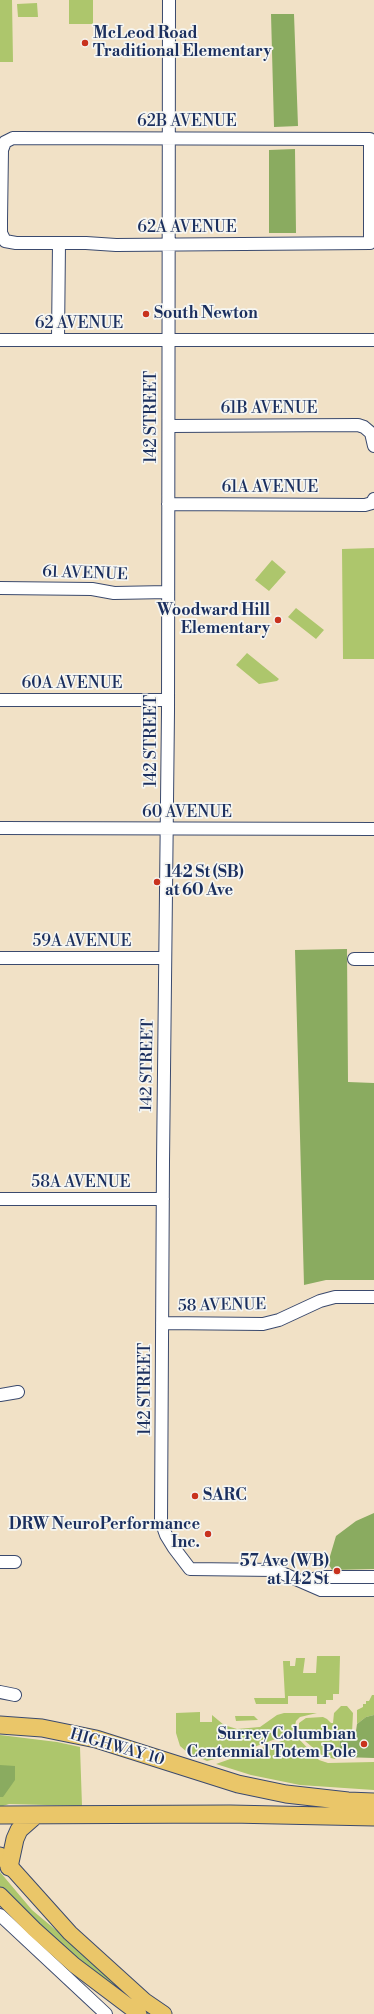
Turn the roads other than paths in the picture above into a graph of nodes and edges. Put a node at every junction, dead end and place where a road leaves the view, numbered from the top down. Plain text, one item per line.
1 (169, 0) edge
2 (170, 138) junction
3 (5, 241) joint
4 (59, 243) junction
5 (370, 243) joint
6 (170, 244) junction
7 (58, 339) junction
8 (169, 339) junction
9 (0, 340) edge
10 (374, 340) edge
11 (169, 426) junction
12 (374, 446) edge
13 (373, 501) edge
14 (168, 504) junction
15 (0, 588) edge
16 (168, 592) junction
17 (0, 700) edge
18 (168, 700) junction
19 (0, 828) edge
20 (168, 828) junction
21 (374, 829) edge
22 (0, 958) edge
23 (165, 958) junction
24 (354, 959) dead end
25 (374, 959) edge
26 (0, 1199) edge
27 (163, 1199) junction
28 (374, 1297) edge
29 (162, 1323) junction
30 (18, 1392) dead end
31 (0, 1395) edge
32 (0, 1562) edge
33 (15, 1562) dead end
34 (374, 1577) edge
35 (304, 1581) junction
36 (374, 1590) edge
37 (0, 1692) edge
38 (15, 1695) dead end
39 (0, 1725) edge
40 (374, 1802) edge
41 (0, 1815) edge
42 (36, 1815) junction
43 (374, 1816) edge
44 (5, 1861) edge
45 (0, 1895) edge
46 (0, 1915) edge
47 (133, 2013) edge
48 (106, 2014) edge
49 (164, 2014) edge

1 - 2 street, 142 STREET
2 - 3 street, 62B AVENUE
2 - 5 street, 62B AVENUE
2 - 6 street, 142 STREET
3 - 4 street, 62A AVENUE
4 - 6 street, 62A AVENUE
4 - 7 street
5 - 6 street, 62A AVENUE
6 - 8 street, 142 STREET
7 - 8 street, 62 AVENUE
7 - 9 street, 62 AVENUE
8 - 10 street, 62 AVENUE
8 - 11 street, 142 STREET
11 - 12 street, 61B AVENUE
11 - 14 street, 142 STREET
13 - 14 street, 61A AVENUE
14 - 16 street, 142 STREET
15 - 16 street, 61 AVENUE
16 - 18 street, 142 STREET
17 - 18 street, 60A AVENUE
18 - 20 street, 142 STREET
19 - 20 street, 60 AVENUE
20 - 21 street, 60 AVENUE
20 - 23 street, 142 STREET
22 - 23 street, 59A AVENUE
23 - 27 street, 142 STREET
24 - 25 street
26 - 27 street, 58A AVENUE
27 - 29 street, 142 STREET
28 - 29 street, 58 AVENUE
29 - 35 street, 142 STREET
30 - 31 street
32 - 33 street
34 - 35 street
35 - 36 street
37 - 38 street
39 - 40 highway, HIGHWAY 10
41 - 42 highway
42 - 43 highway
42 - 44 highway
44 - 49 main road
45 - 47 main road
46 - 48 street

